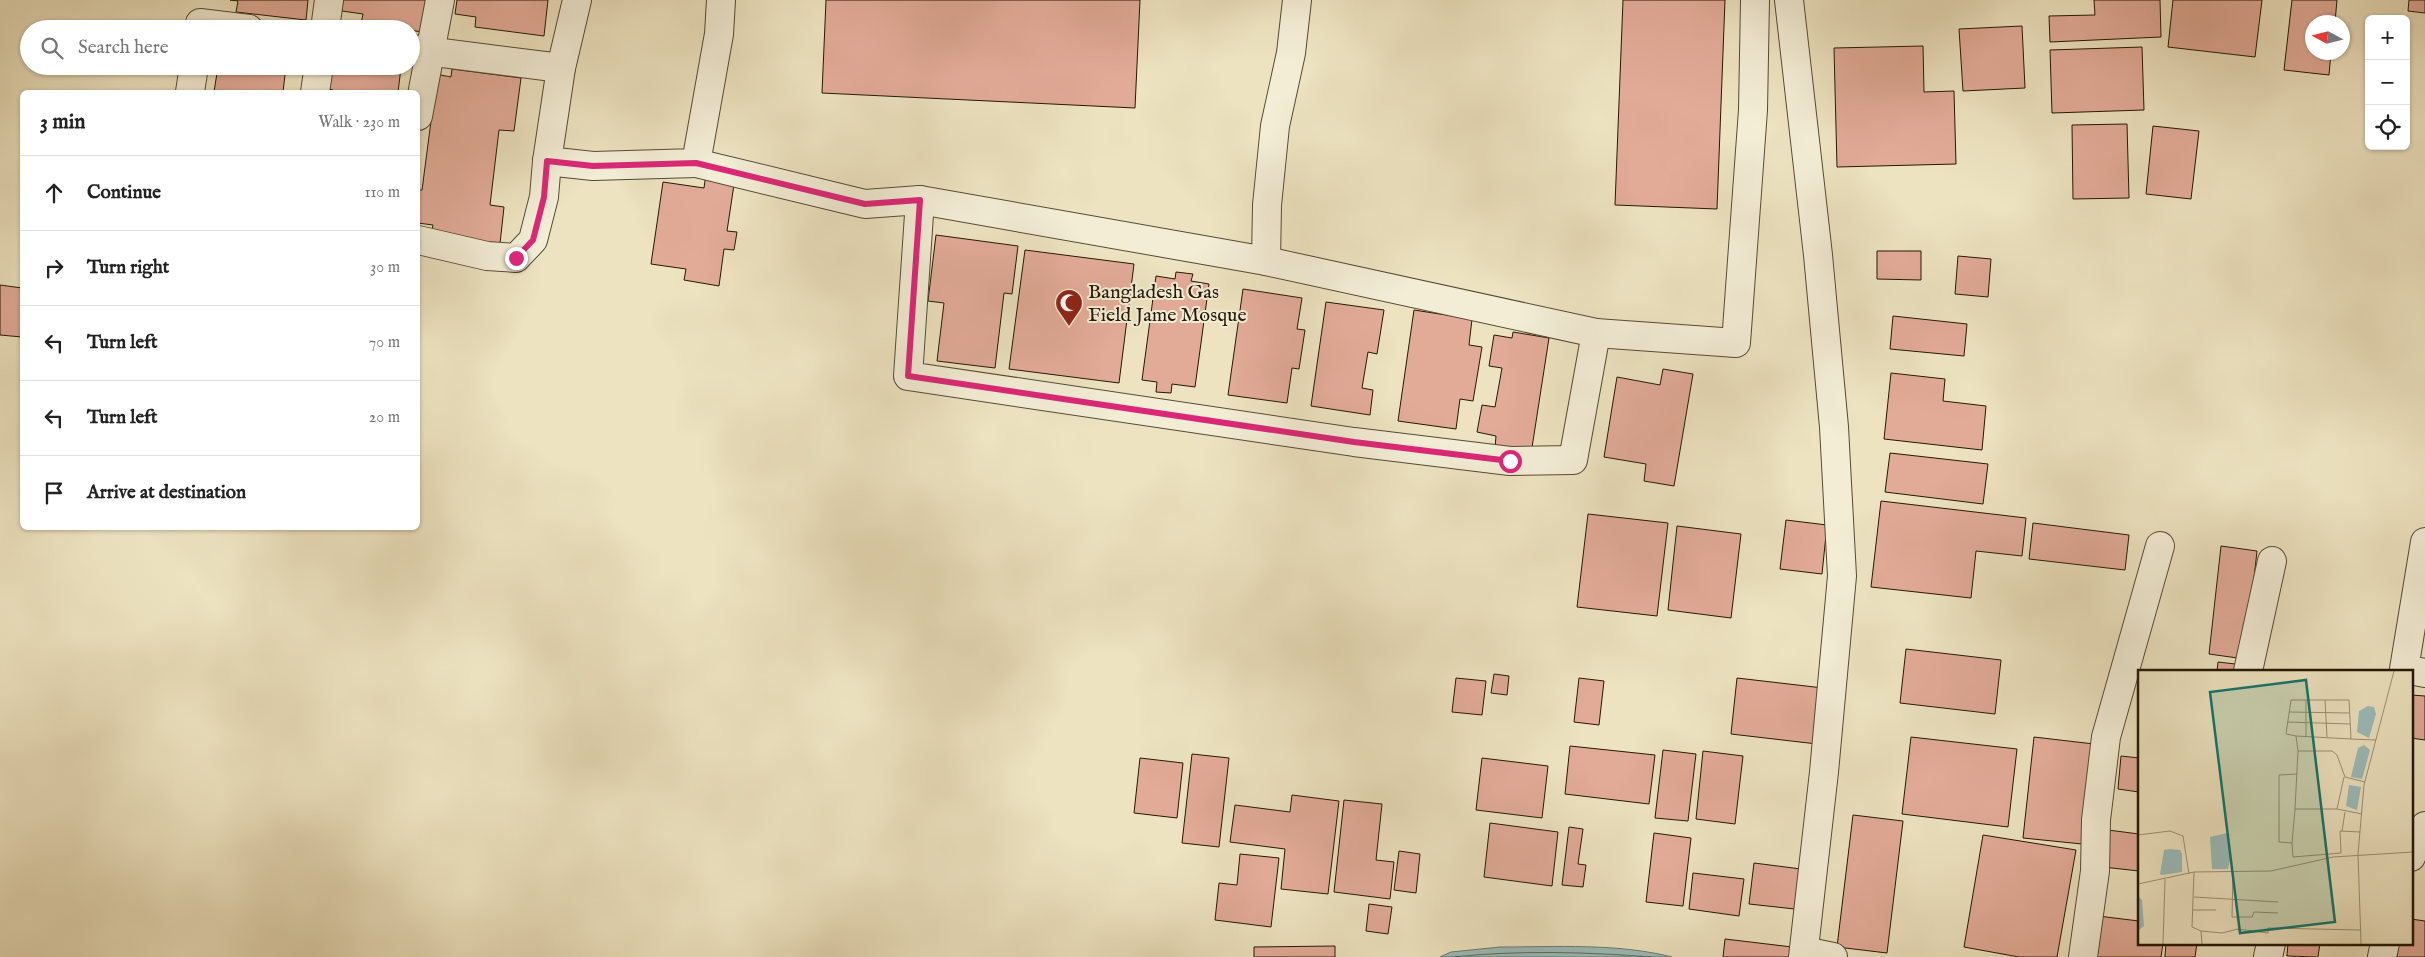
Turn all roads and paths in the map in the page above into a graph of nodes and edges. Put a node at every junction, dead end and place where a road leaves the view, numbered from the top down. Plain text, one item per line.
1 (329, 0) edge
2 (440, 0) edge
3 (577, 0) edge
4 (722, 0) edge
5 (1297, 0) edge
6 (1755, 0) edge
7 (1789, 0) edge
8 (200, 17) edge
9 (212, 20) edge
10 (326, 20) edge
11 (421, 50) edge
12 (561, 68) junction
13 (420, 72) edge
14 (193, 75) edge
15 (318, 75) edge
16 (420, 75) edge
17 (190, 90) edge
18 (316, 90) edge
19 (419, 90) edge
20 (547, 161) junction
21 (696, 163) junction
22 (920, 200) junction
23 (420, 240) edge
24 (1266, 261) junction
25 (1596, 333) junction
26 (2425, 542) edge
27 (2160, 546) dead end
28 (2272, 561) dead end
29 (2248, 670) edge
30 (2409, 670) edge
31 (2412, 671) edge
32 (2425, 673) edge
33 (2425, 826) edge
34 (2412, 855) edge
35 (2271, 944) edge
36 (2385, 944) edge
37 (1804, 954) edge
38 (1833, 957) edge
39 (2083, 957) edge
40 (2268, 957) edge
41 (2382, 957) edge

1 - 10 street
2 - 11 street
3 - 12 street
4 - 21 street
5 - 24 street
6 - 25 street
7 - 37 street
8 - 9 street
11 - 12 street
11 - 13 street
12 - 20 street
14 - 17 street
15 - 18 street
16 - 19 street
20 - 21 street
20 - 23 street
21 - 22 street
22 - 24 street
22 - 25 street
24 - 25 street
26 - 30 street
27 - 39 street
28 - 29 street
31 - 32 street
33 - 34 street
35 - 40 street
36 - 41 street
37 - 38 street

